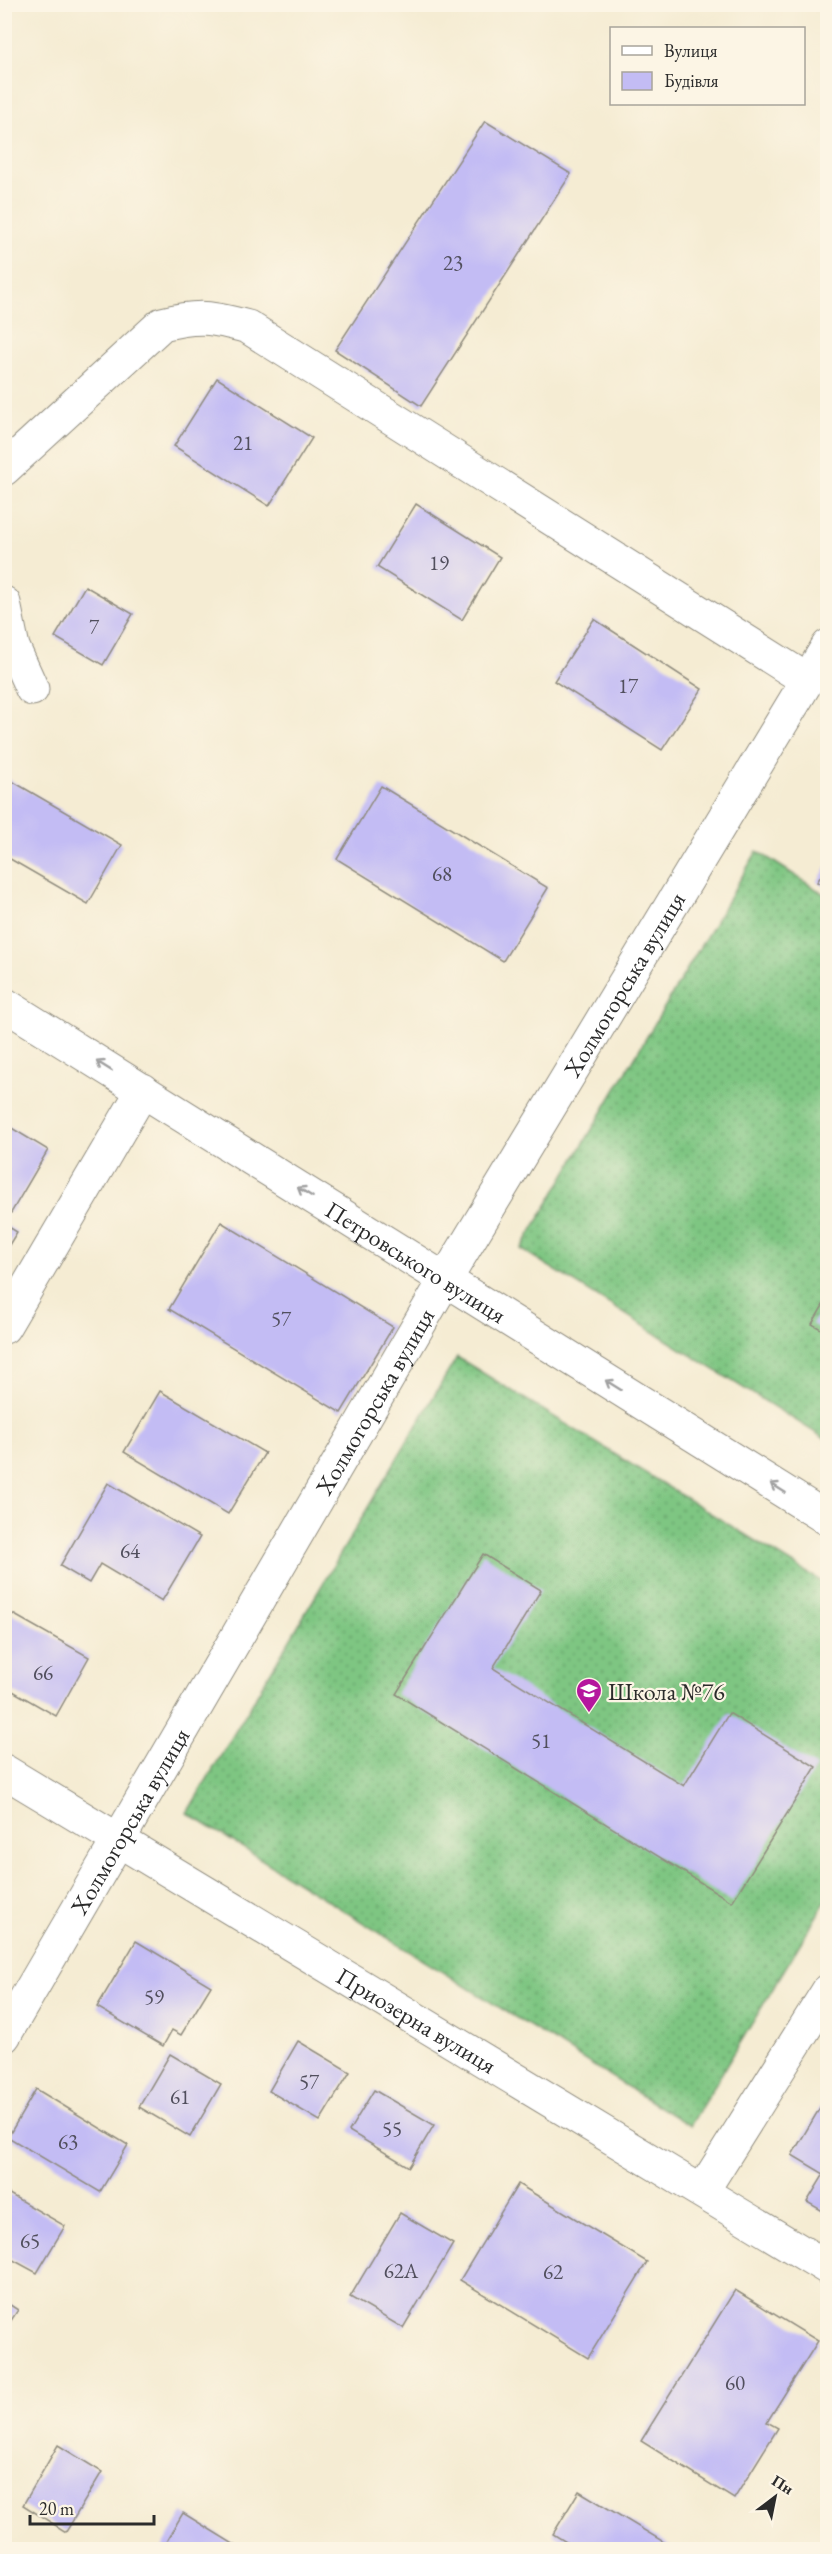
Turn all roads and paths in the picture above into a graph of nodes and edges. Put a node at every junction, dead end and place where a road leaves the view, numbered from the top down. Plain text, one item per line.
1 (4, 470) edge
2 (4, 603) edge
3 (828, 646) edge
4 (807, 680) junction
5 (32, 689) dead end
6 (4, 1004) edge
7 (143, 1090) junction
8 (445, 1280) junction
9 (4, 1327) edge
10 (828, 1519) edge
11 (4, 1771) edge
12 (120, 1839) junction
13 (828, 1991) edge
14 (4, 2037) edge
15 (703, 2190) junction
16 (828, 2268) edge

1 - 4 street
2 - 5 street
3 - 4 street, Холмогорська вулиця
4 - 8 street, Холмогорська вулиця
7 -> 6 street, Петровського вулиця
8 -> 7 street, Петровського вулиця
7 - 9 street
10 -> 8 street, Петровського вулиця
8 - 12 street, Холмогорська вулиця
11 - 12 street, Приозерна вулиця
12 - 14 street, Холмогорська вулиця
12 - 15 street, Приозерна вулиця
13 - 15 street
15 - 16 street, Приозерна вулиця

